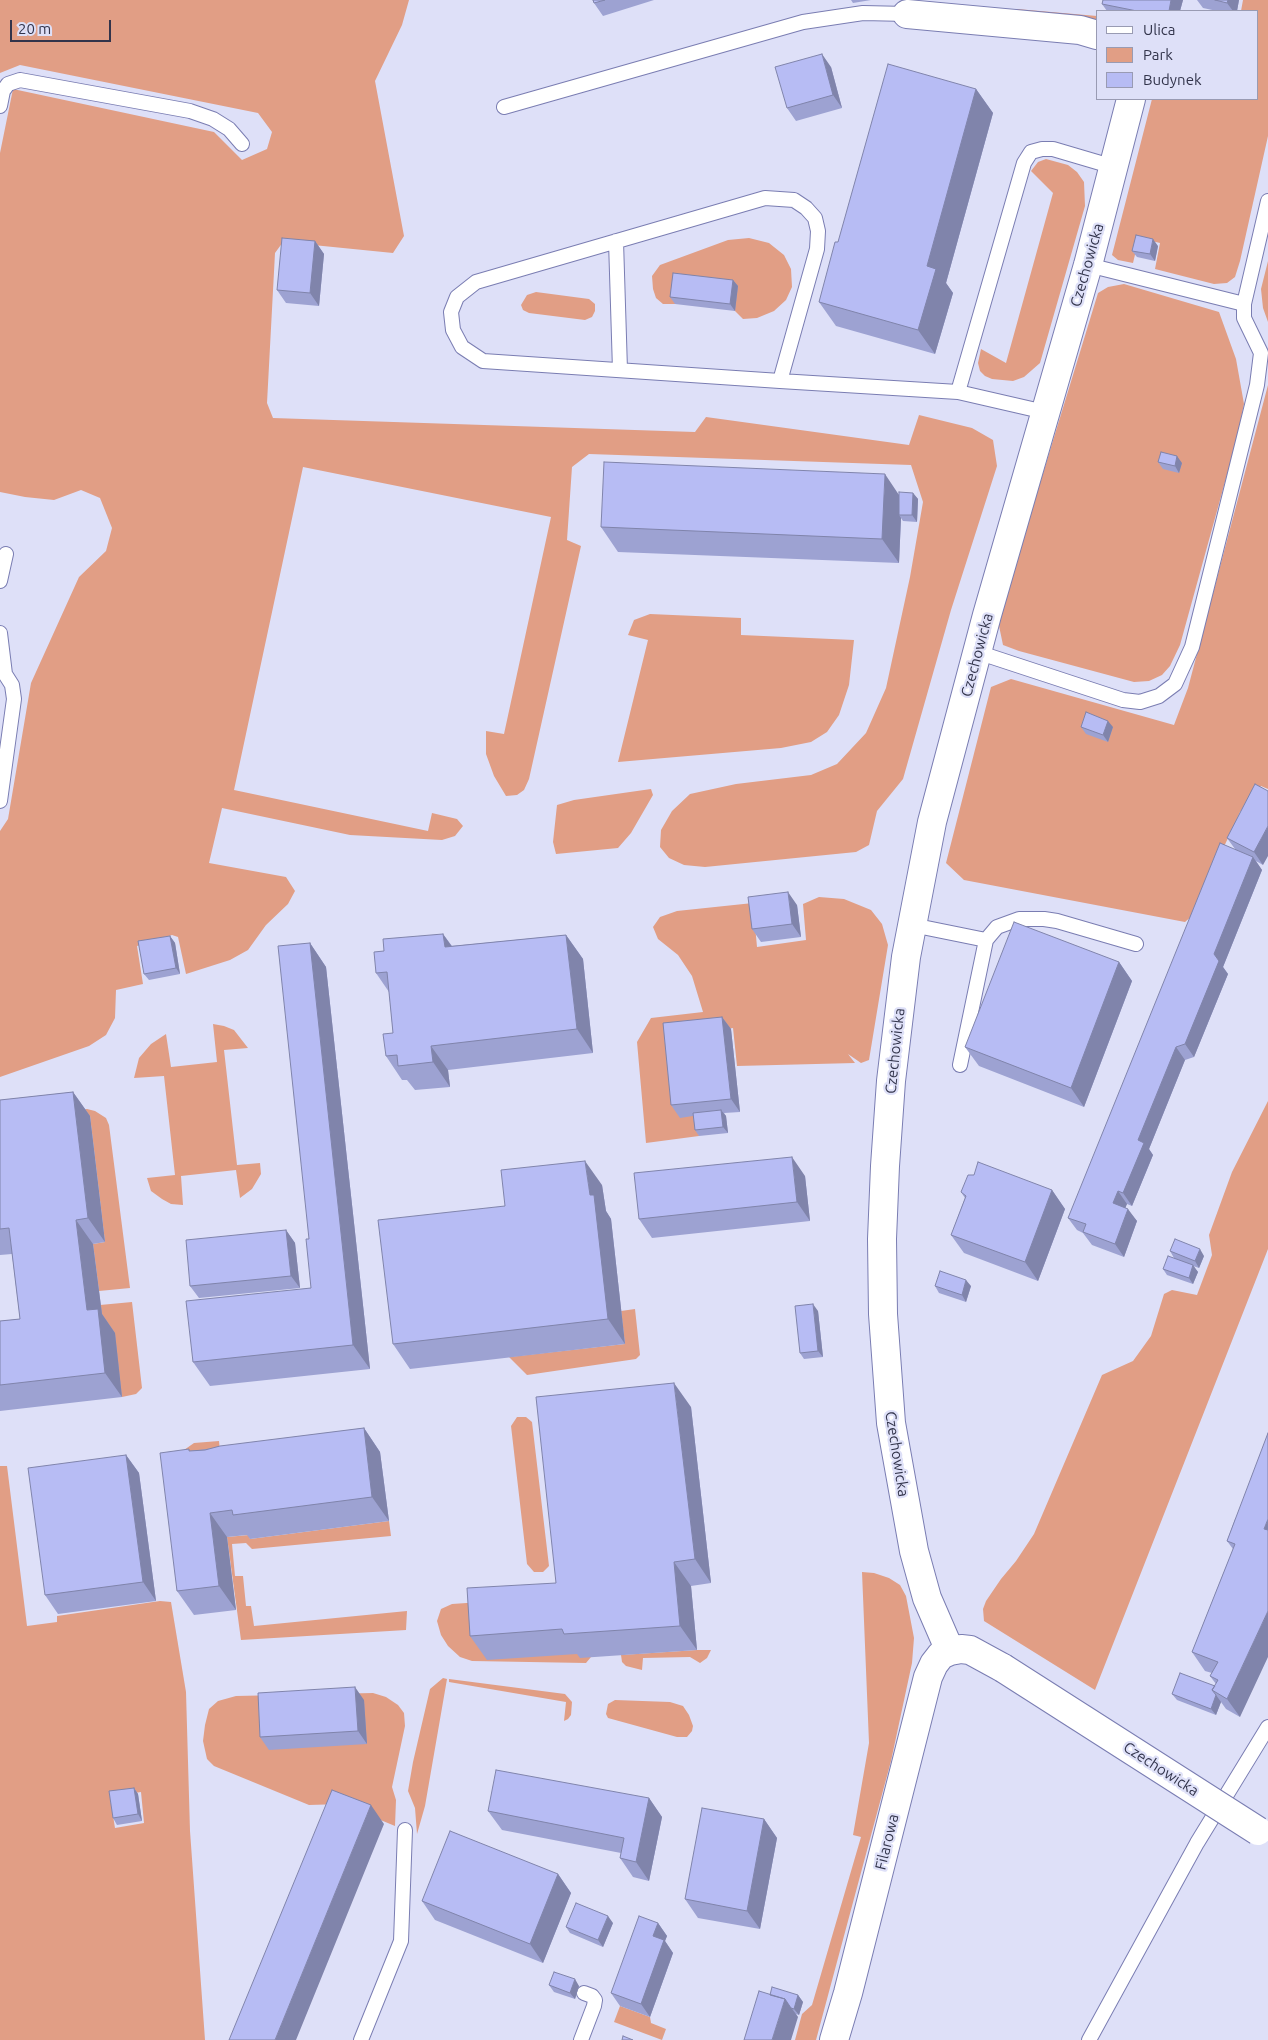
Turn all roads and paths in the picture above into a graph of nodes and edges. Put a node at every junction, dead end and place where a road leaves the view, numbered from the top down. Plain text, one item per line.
1 (907, 14) joint
2 (1096, 36) edge
3 (1131, 100) edge
4 (0, 106) edge
5 (504, 107) dead end
6 (242, 144) dead end
7 (1114, 167) junction
8 (1268, 200) edge
9 (616, 241) junction
10 (1088, 265) junction
11 (1244, 304) junction
12 (1264, 354) edge
13 (620, 370) junction
14 (780, 381) junction
15 (958, 392) junction
16 (1045, 412) junction
17 (6, 554) dead end
18 (0, 581) edge
19 (0, 633) edge
20 (977, 652) junction
21 (2, 673) edge
22 (0, 801) edge
23 (912, 925) junction
24 (986, 940) junction
25 (1136, 944) dead end
26 (960, 1065) dead end
27 (950, 1650) junction
28 (1268, 1727) edge
29 (405, 1830) dead end
30 (1263, 1834) edge
31 (584, 1993) dead end
32 (362, 2040) edge
33 (581, 2040) edge
34 (834, 2040) edge
35 (1089, 2040) edge

1 - 2 street
1 - 5 lane
3 - 7 street, Czechowicka
4 - 6 lane
7 - 10 street, Czechowicka
7 - 15 lane
8 - 11 lane
9 - 13 lane
9 - 13 lane
9 - 14 lane
10 - 11 lane
10 - 16 street, Czechowicka
11 - 12 lane
12 - 20 lane
13 - 14 lane
14 - 15 lane
15 - 16 lane
16 - 20 street, Czechowicka
17 - 18 lane
19 - 21 lane
20 - 23 street, Czechowicka
21 - 22 lane
23 - 24 lane
23 - 27 street, Czechowicka
24 - 25 lane
24 - 26 lane
27 - 30 street, Czechowicka, bridge
27 - 34 street, Filarowa
28 - 35 lane
29 - 32 lane
31 - 33 lane

